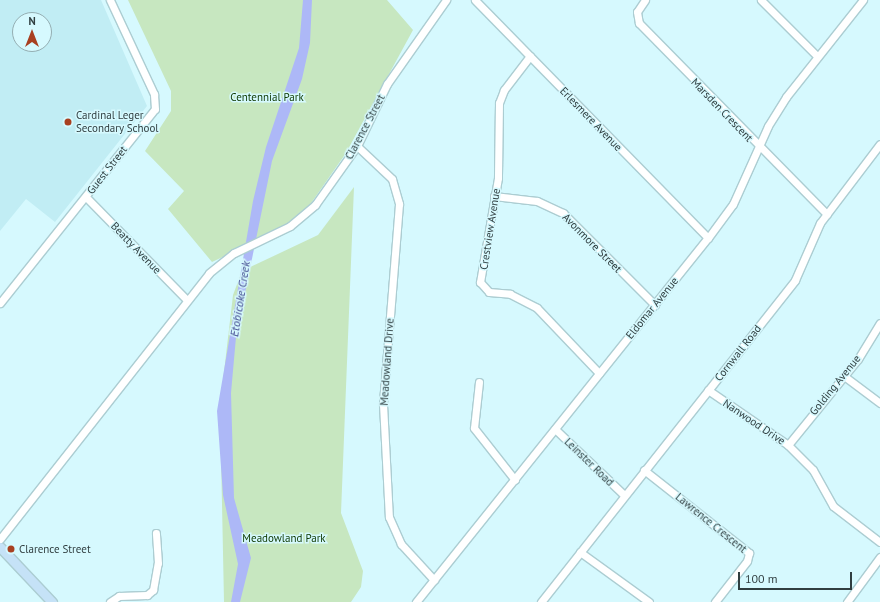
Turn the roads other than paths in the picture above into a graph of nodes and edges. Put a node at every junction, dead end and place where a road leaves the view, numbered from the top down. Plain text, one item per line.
1 (110, 0) edge
2 (446, 0) edge
3 (475, 0) edge
4 (646, 0) edge
5 (761, 0) edge
6 (864, 0) edge
7 (530, 56) junction
8 (817, 56) junction
9 (880, 144) edge
10 (357, 146) junction
11 (757, 147) junction
12 (494, 196) junction
13 (86, 197) junction
14 (827, 214) junction
15 (708, 238) junction
16 (186, 299) junction
17 (0, 303) edge
18 (655, 305) junction
19 (880, 324) edge
20 (599, 373) junction
21 (844, 376) junction
22 (479, 382) dead end
23 (708, 390) junction
24 (880, 403) edge
25 (555, 429) junction
26 (788, 445) junction
27 (644, 470) junction
28 (515, 480) junction
29 (624, 495) junction
30 (156, 533) dead end
31 (0, 539) edge
32 (880, 542) edge
33 (0, 547) edge
34 (580, 552) junction
35 (880, 557) edge
36 (434, 580) junction
37 (52, 602) edge
38 (110, 602) edge
39 (416, 602) edge
40 (541, 602) edge
41 (649, 602) edge
42 (715, 602) edge
43 (847, 602) edge

1 - 13 street, Guest Street
2 - 10 street, Clarence Street
3 - 7 street, Erlesmere Avenue
4 - 11 street, Marsden Crescent
5 - 8 street
6 - 8 street, Eldomar Avenue
7 - 12 street, Crestview Avenue
7 - 15 street, Erlesmere Avenue
8 - 11 street, Eldomar Avenue
9 - 14 street, Cornwall Road
10 - 16 street, Clarence Street
10 - 36 street, Meadowland Drive
11 - 14 street, Marsden Crescent
11 - 15 street, Eldomar Avenue
12 - 18 street, Avonmore Street
12 - 20 street, Crestview Avenue
13 - 16 street, Beatty Avenue
13 - 17 street, Guest Street
14 - 23 street, Cornwall Road
15 - 18 street, Eldomar Avenue
16 - 31 street, Clarence Street
18 - 20 street, Eldomar Avenue
19 - 21 street, Golding Avenue
20 - 25 street, Eldomar Avenue
21 - 24 street
21 - 26 street, Golding Avenue
22 - 28 street
23 - 26 street, Nanwood Drive
23 - 27 street, Cornwall Road
25 - 28 street, Eldomar Avenue
25 - 29 street, Leinster Road
26 - 32 street, Nanwood Drive
27 - 29 street, Cornwall Road
27 - 42 street, Lawrence Crescent
28 - 36 street, Eldomar Avenue
29 - 34 street, Cornwall Road
30 - 38 street
33 - 37 main road
34 - 40 street, Cornwall Road
34 - 41 street
35 - 43 street
36 - 39 street, Eldomar Avenue

